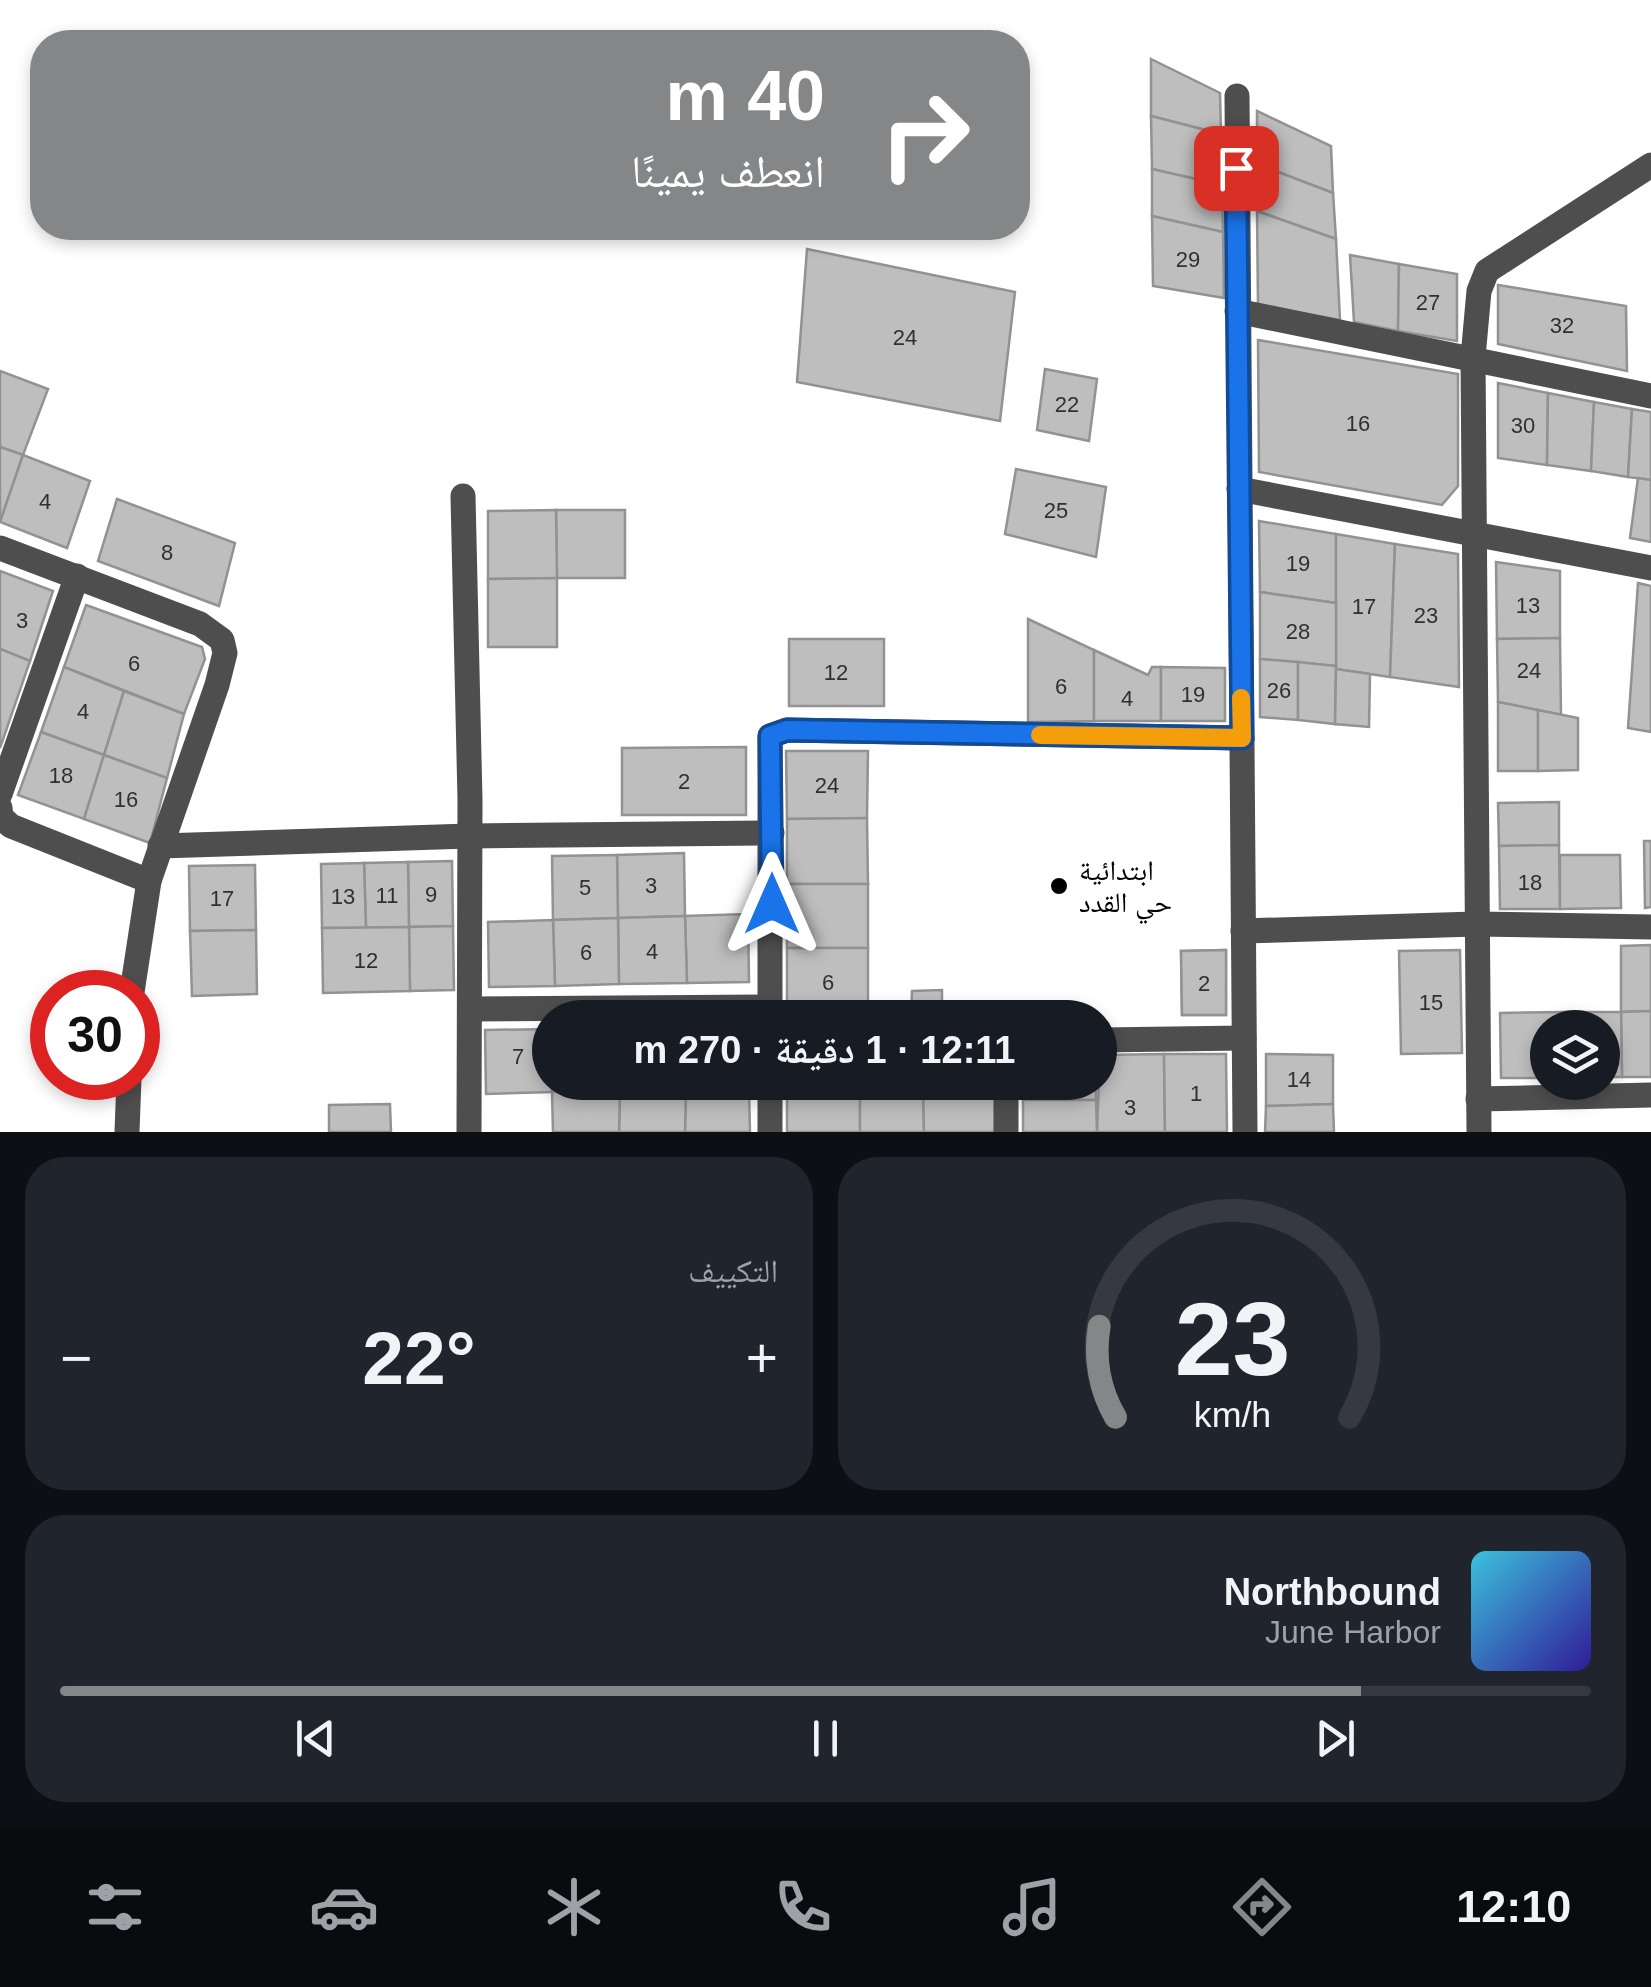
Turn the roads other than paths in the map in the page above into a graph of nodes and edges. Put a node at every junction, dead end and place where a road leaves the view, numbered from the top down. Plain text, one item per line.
1 (1236, 96) dead end
2 (1651, 165) edge
3 (1236, 311) junction
4 (1473, 357) junction
5 (1651, 396) edge
6 (1239, 488) junction
7 (463, 496) dead end
8 (1475, 535) junction
9 (0, 548) edge
10 (1651, 568) edge
11 (76, 576) junction
12 (1242, 738) junction
13 (0, 794) edge
14 (0, 808) edge
15 (772, 834) junction
16 (469, 836) junction
17 (160, 846) junction
18 (150, 880) junction
19 (1476, 924) junction
20 (1651, 927) edge
21 (1243, 931) junction
22 (136, 970) edge
23 (770, 1000) edge
24 (470, 1009) junction
25 (532, 1010) edge
26 (1244, 1038) junction
27 (1117, 1040) edge
28 (1651, 1096) edge
29 (1478, 1099) junction
30 (128, 1100) edge
31 (770, 1100) edge
32 (1006, 1100) edge
33 (127, 1132) edge
34 (469, 1132) edge
35 (770, 1132) edge
36 (1006, 1132) edge
37 (1245, 1132) edge
38 (1479, 1132) edge

1 - 3 street
2 - 4 street
3 - 4 street
3 - 6 street
4 - 5 street
4 - 8 street
6 - 8 street
6 - 12 street
7 - 16 street
8 - 10 street
8 - 19 street
9 - 11 street
11 - 13 street
11 - 17 street
12 - 15 street
12 - 21 street
14 - 18 street
15 - 16 street
15 - 23 street
16 - 17 street
16 - 24 street
17 - 18 street
18 - 22 street
19 - 20 street
19 - 21 street
19 - 29 street
21 - 26 street
24 - 25 street
24 - 34 street
26 - 27 street
26 - 37 street
28 - 29 street
29 - 38 street
30 - 33 street
31 - 35 street
32 - 36 street

